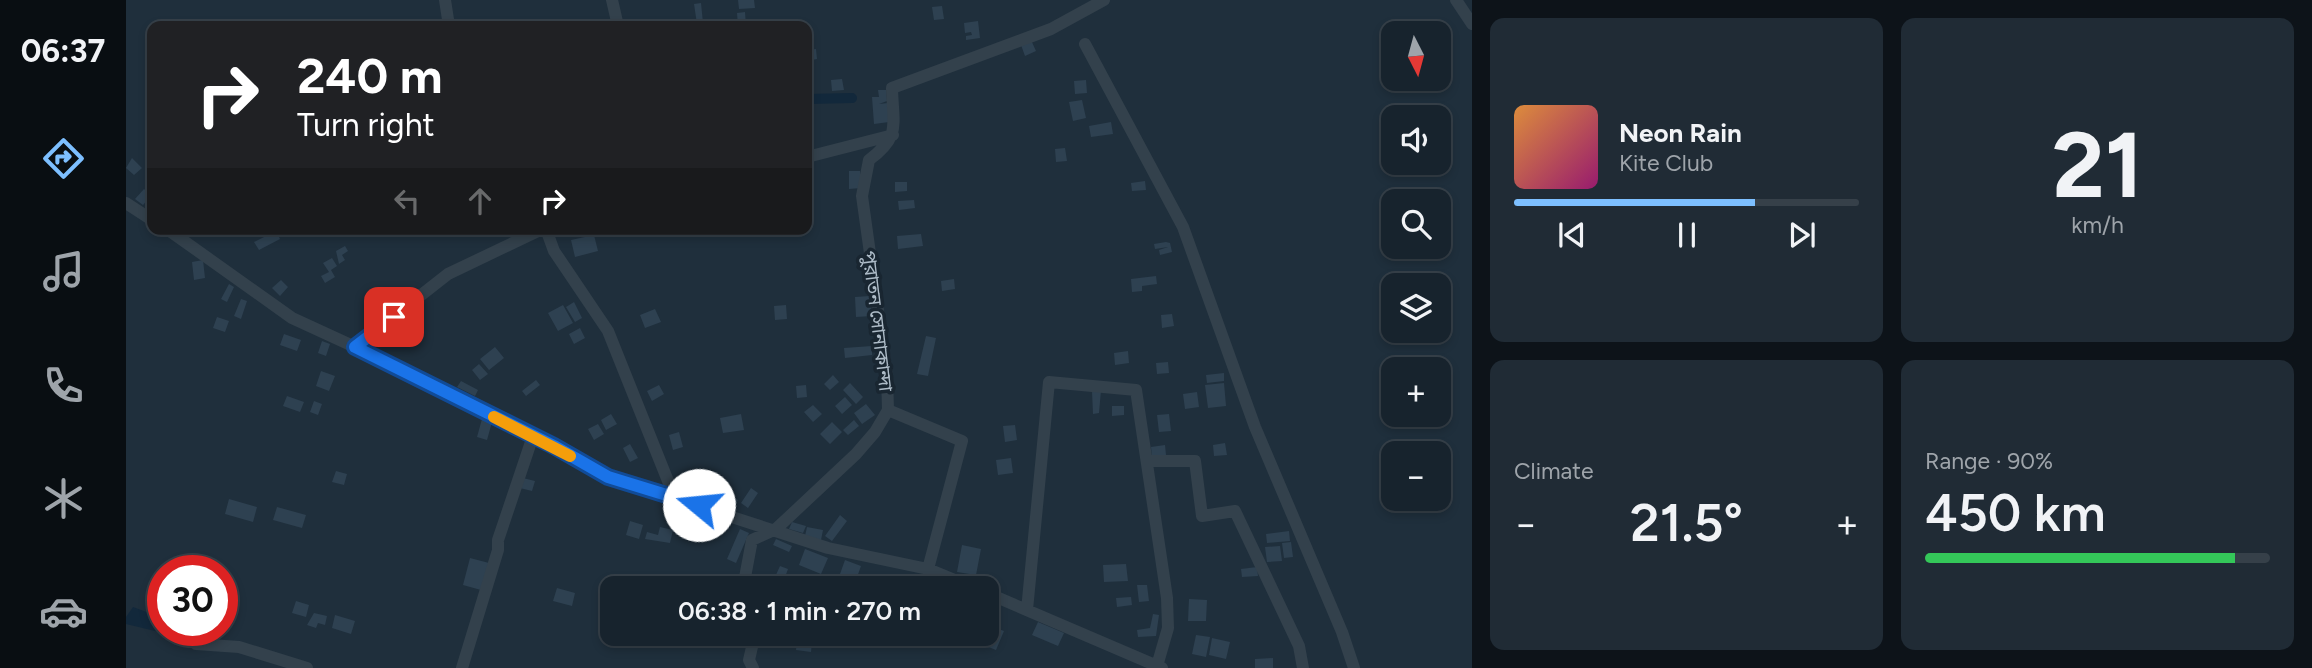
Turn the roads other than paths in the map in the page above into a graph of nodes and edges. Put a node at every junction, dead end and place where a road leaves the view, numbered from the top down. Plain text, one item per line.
1 (445, 0) edge
2 (611, 0) edge
3 (1104, 0) edge
4 (1456, 0) edge
5 (448, 21) edge
6 (617, 21) edge
7 (1472, 24) edge
8 (1085, 44) dead end
9 (893, 135) junction
10 (812, 156) edge
11 (126, 203) edge
12 (147, 217) edge
13 (175, 235) edge
14 (531, 235) edge
15 (547, 235) edge
16 (355, 347) junction
17 (888, 410) junction
18 (533, 436) junction
19 (1147, 461) junction
20 (674, 496) junction
21 (776, 529) junction
22 (928, 569) junction
23 (745, 576) edge
24 (945, 576) edge
25 (999, 598) edge
26 (1027, 610) junction
27 (238, 646) edge
28 (752, 646) edge
29 (1160, 667) edge
30 (307, 668) edge
31 (462, 668) edge
32 (753, 668) edge
33 (1303, 668) edge
34 (1354, 668) edge

1 - 5 street
2 - 6 street
3 - 9 street
4 - 7 street
8 - 34 street
9 - 10 street
9 - 17 street, পুরাতন সোনাকান্দা
11 - 12 street
13 - 16 street
14 - 16 street
15 - 20 street
16 - 18 street
17 - 21 street, পুরাতন সোনাকান্দা
17 - 22 street
18 - 20 street
18 - 31 street
19 - 26 street
19 - 29 street
19 - 33 street
20 - 21 street
21 - 22 street
21 - 23 street, পুরাতন সোনাকান্দা
22 - 24 street
25 - 26 street
26 - 29 street
27 - 30 street
28 - 32 street

